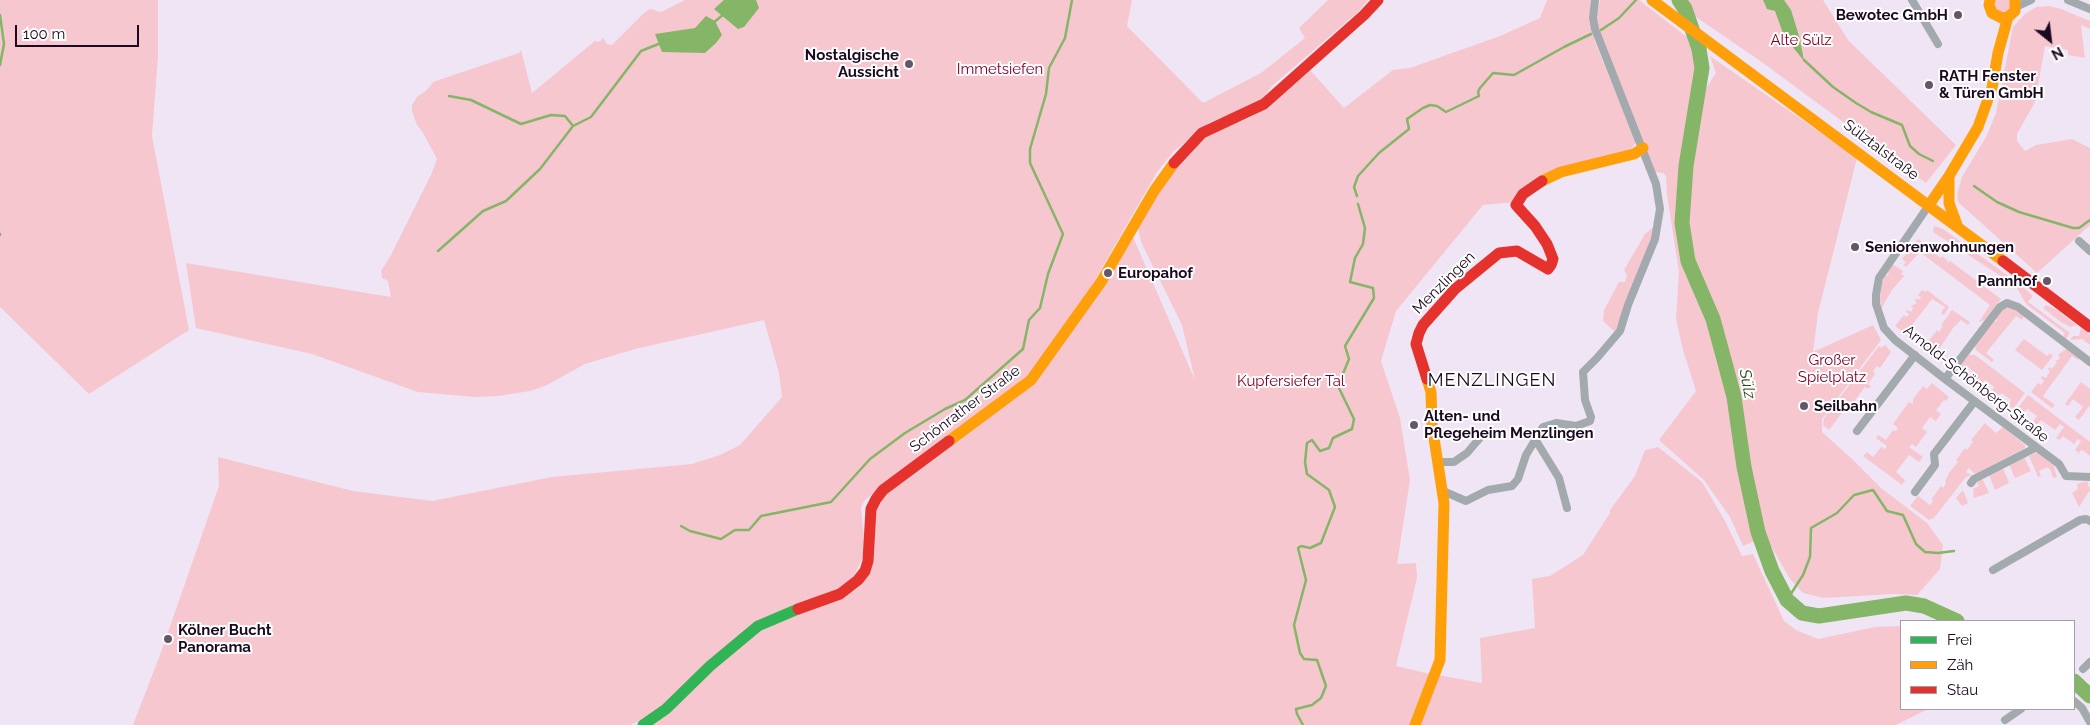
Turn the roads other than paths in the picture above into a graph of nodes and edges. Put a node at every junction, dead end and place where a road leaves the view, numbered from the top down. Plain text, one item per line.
1 (1378, 0) edge
2 (1595, 0) edge
3 (1652, 0) edge
4 (1912, 0) edge
5 (1990, 0) edge
6 (2031, 0) edge
7 (2068, 0) edge
8 (2016, 3) edge
9 (2090, 8) edge
10 (1996, 16) junction
11 (2008, 17) junction
12 (1938, 44) dead end
13 (1998, 53) junction
14 (1643, 148) junction
15 (1949, 176) junction
16 (1929, 205) junction
17 (1957, 226) junction
18 (2079, 241) dead end
19 (2090, 251) edge
20 (2089, 326) edge
21 (1915, 355) junction
22 (2090, 362) edge
23 (1945, 379) junction
24 (1974, 402) junction
25 (1858, 431) dead end
26 (1485, 432) dead end
27 (1535, 439) junction
28 (2035, 448) junction
29 (1437, 462) junction
30 (2090, 477) edge
31 (1971, 482) dead end
32 (1443, 491) junction
33 (1915, 492) dead end
34 (1567, 508) dead end
35 (2090, 521) edge
36 (1993, 570) dead end
37 (2090, 662) edge
38 (2083, 669) dead end
39 (2075, 702) edge
40 (2020, 710) edge
41 (2005, 720) dead end
42 (2090, 722) edge
43 (642, 725) edge
44 (1415, 725) edge

1 - 43 street, Schönrather Straße
2 - 14 street
3 - 16 street, Sülztalstraße
4 - 12 street
5 - 10 street
6 - 8 street
7 - 9 street
8 - 11 street
10 - 11 street
10 - 13 street
11 - 13 street
13 - 15 street
14 - 27 street
14 - 29 street, Menzlingen
15 - 16 street
15 - 17 street
16 - 17 street, Sülztalstraße
16 - 21 street, Arnold-Schönberg-Straße
17 - 20 street, Sülztalstraße
18 - 19 street
21 - 23 street, Arnold-Schönberg-Straße
21 - 25 street
22 - 23 street
23 - 24 street, Arnold-Schönberg-Straße
24 - 28 street, Arnold-Schönberg-Straße
24 - 33 street
26 - 29 street
27 - 32 street
27 - 34 street
28 - 30 street, Arnold-Schönberg-Straße
28 - 31 street
29 - 32 street, Menzlingen
32 - 44 street, Menzlingen
35 - 36 street
37 - 38 street
39 - 42 street
40 - 41 street

